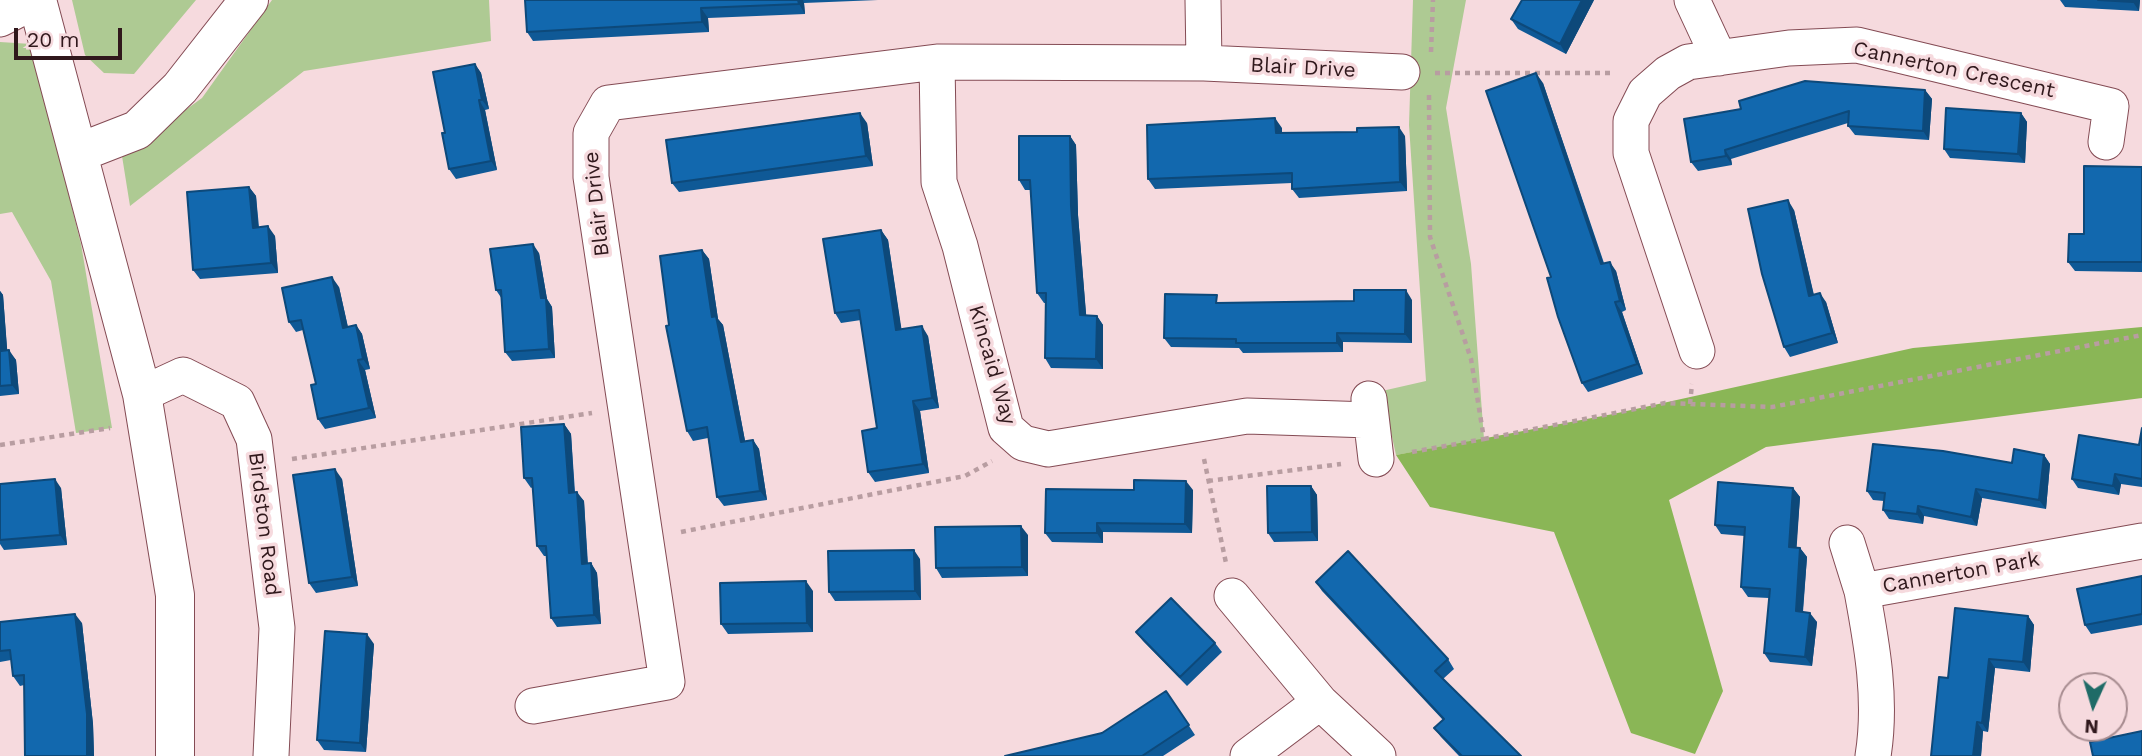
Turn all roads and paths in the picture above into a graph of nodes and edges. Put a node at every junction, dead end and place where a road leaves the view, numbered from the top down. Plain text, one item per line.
1 (37, 0) edge
2 (249, 0) edge
3 (1203, 0) edge
4 (1433, 0) edge
5 (1692, 0) edge
6 (0, 19) edge
7 (1719, 58) junction
8 (937, 61) junction
9 (1204, 63) junction
10 (1423, 73) junction
11 (1668, 73) junction
12 (2106, 142) dead end
13 (78, 153) junction
14 (2142, 335) edge
15 (1697, 351) dead end
16 (144, 408) junction
17 (626, 408) junction
18 (1197, 424) junction
19 (1484, 439) junction
20 (1023, 443) junction
21 (0, 445) edge
22 (1376, 459) junction
23 (257, 464) junction
24 (1208, 481) junction
25 (646, 539) junction
26 (2142, 541) edge
27 (1847, 543) dead end
28 (1861, 591) junction
29 (1232, 596) joint
30 (1320, 702) junction
31 (533, 706) dead end
32 (175, 756) edge
33 (271, 756) edge
34 (1248, 756) edge
35 (1378, 756) edge
36 (1873, 756) edge

1 - 6 street
1 - 13 main road
2 - 13 main road
3 - 9 street
4 - 10 path
5 - 7 street
7 - 11 street, Cannerton Crescent
7 - 12 street, Cannerton Crescent
8 - 9 street, Blair Drive
8 - 17 street, Blair Drive
8 - 20 street, Kincaid Way
9 - 10 street, Blair Drive
10 - 11 path
10 - 19 path
11 - 15 street, Cannerton Crescent
13 - 16 main road
14 - 19 path
16 - 21 path
16 - 23 street, Birdston Road
16 - 32 main road
17 - 23 path
17 - 25 street, Blair Drive
18 - 20 street, Kincaid Way
18 - 22 street, Kincaid Way
18 - 24 path
19 - 22 path
20 - 25 path
22 - 24 path
23 - 33 street, Birdston Road
24 - 29 path
25 - 31 street, Blair Drive
26 - 28 street, Cannerton Park
27 - 28 street
28 - 36 street, Cannerton Park
29 - 30 street
30 - 34 street
30 - 35 street

